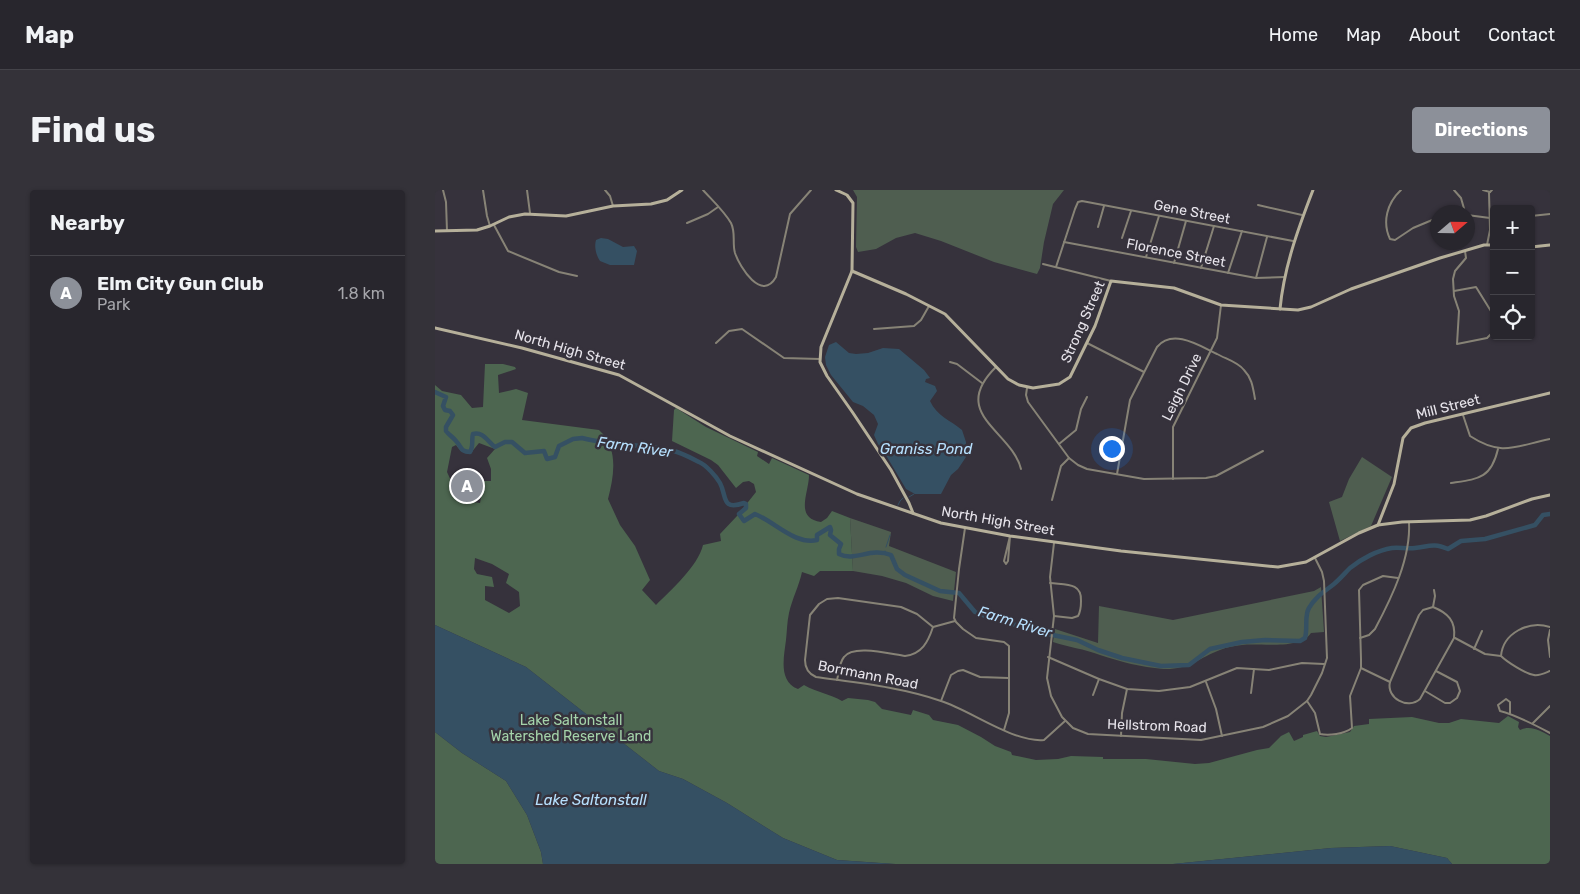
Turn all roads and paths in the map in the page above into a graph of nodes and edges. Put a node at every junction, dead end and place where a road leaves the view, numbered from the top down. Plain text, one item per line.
1 (443, 190) edge
2 (483, 190) edge
3 (527, 190) edge
4 (605, 190) edge
5 (682, 190) edge
6 (703, 190) edge
7 (811, 190) edge
8 (836, 190) edge
9 (1313, 190) edge
10 (1401, 190) edge
11 (1454, 190) edge
12 (1483, 190) edge
13 (1491, 191) edge
14 (1104, 205) junction
15 (1258, 205) dead end
16 (1463, 205) edge
17 (1490, 205) edge
18 (613, 206) junction
19 (718, 207) junction
20 (1131, 211) junction
21 (530, 213) junction
22 (1550, 214) edge
23 (1159, 215) junction
24 (1303, 215) junction
25 (1475, 216) edge
26 (1535, 216) edge
27 (1490, 219) edge
28 (1186, 221) junction
29 (1430, 221) edge
30 (687, 223) dead end
31 (492, 225) junction
32 (1214, 226) junction
33 (1098, 228) dead end
34 (435, 231) edge
35 (447, 231) junction
36 (1242, 231) junction
37 (1490, 235) edge
38 (1267, 236) junction
39 (1122, 238) dead end
40 (1294, 241) junction
41 (1064, 242) junction
42 (1487, 245) joint
43 (1550, 245) edge
44 (1535, 247) edge
45 (1465, 251) junction
46 (1146, 257) junction
47 (1174, 263) junction
48 (1043, 264) dead end
49 (1056, 267) junction
50 (1201, 268) junction
51 (852, 271) junction
52 (1228, 273) junction
53 (577, 276) dead end
54 (1256, 278) junction
55 (1285, 278) junction
56 (1111, 281) junction
57 (1454, 290) junction
58 (1221, 305) junction
59 (929, 306) junction
60 (1280, 309) junction
61 (1490, 310) edge
62 (435, 328) edge
63 (874, 329) dead end
64 (1490, 335) edge
65 (716, 343) dead end
66 (1087, 343) junction
67 (1211, 351) junction
68 (820, 359) junction
69 (950, 362) dead end
70 (996, 367) junction
71 (1144, 372) junction
72 (982, 383) junction
73 (1027, 388) junction
74 (1550, 393) edge
75 (1087, 398) dead end
76 (1255, 399) dead end
77 (1463, 415) junction
78 (1550, 439) edge
79 (1059, 444) junction
80 (1498, 449) junction
81 (1263, 451) dead end
82 (1069, 458) junction
83 (1021, 469) dead end
84 (1117, 474) junction
85 (1173, 479) junction
86 (1451, 483) dead end
87 (1550, 495) edge
88 (1052, 500) dead end
89 (913, 514) junction
90 (1383, 514) junction
91 (1409, 522) junction
92 (1385, 524) junction
93 (1378, 525) junction
94 (965, 528) junction
95 (1010, 536) junction
96 (1055, 543) junction
97 (1315, 558) junction
98 (1398, 578) junction
99 (1051, 583) junction
100 (1434, 590) dead end
101 (1433, 607) junction
102 (1054, 616) junction
103 (955, 620) junction
104 (933, 627) junction
105 (1550, 629) edge
106 (1482, 631) dead end
107 (1360, 638) junction
108 (1454, 638) junction
109 (1475, 649) junction
110 (1501, 656) junction
111 (1048, 657) junction
112 (1550, 657) edge
113 (1325, 664) junction
114 (1361, 668) junction
115 (1254, 669) junction
116 (1550, 670) edge
117 (1436, 671) junction
118 (1009, 678) junction
119 (1099, 679) junction
120 (837, 680) junction
121 (1206, 682) junction
122 (1390, 682) junction
123 (1127, 688) junction
124 (1425, 691) junction
125 (1251, 693) dead end
126 (1093, 695) dead end
127 (941, 701) junction
128 (1307, 701) junction
129 (1550, 706) edge
130 (1510, 713) junction
131 (1065, 721) junction
132 (1533, 724) junction
133 (1004, 730) junction
134 (1550, 733) edge
135 (1121, 736) junction
136 (1222, 736) junction

1 - 35 street
2 - 31 street
3 - 21 street
4 - 18 street
5 - 18 street
6 - 19 street
7 - 19 street
8 - 51 street
9 - 24 street
10 - 29 street
11 - 16 street
12 - 13 street
13 - 17 street
14 - 20 street, Gene Street
14 - 33 street
14 - 41 street, Gene Street
15 - 24 street
18 - 21 street
19 - 30 street
20 - 23 street, Gene Street
20 - 39 street
21 - 31 street
22 - 26 street
23 - 28 street, Gene Street
23 - 46 street
24 - 40 street
25 - 27 street
28 - 32 street, Gene Street
28 - 47 street
31 - 35 street
31 - 53 street
32 - 36 street, Gene Street
32 - 50 street
34 - 35 street
36 - 38 street, Gene Street
36 - 52 street
37 - 42 street
38 - 40 street, Gene Street
38 - 54 street
40 - 55 street
41 - 46 street, Florence Street
41 - 49 street
42 - 45 street, Strong Street
43 - 44 street
45 - 57 street
45 - 60 street, Strong Street
46 - 47 street, Florence Street
47 - 50 street, Florence Street
48 - 49 street
49 - 56 street
50 - 52 street, Florence Street
51 - 59 street
51 - 68 street
52 - 54 street, Florence Street
54 - 55 street, Florence Street
55 - 60 street
56 - 58 street, Strong Street
56 - 66 street, Strong Street
57 - 61 street
57 - 64 street
58 - 60 street, Strong Street
58 - 67 street, Leigh Drive
59 - 63 street
59 - 70 street
62 - 89 street, North High Street
65 - 68 street
66 - 71 street
66 - 73 street, Strong Street
67 - 71 street
67 - 76 street
67 - 85 street, Leigh Drive
68 - 89 street
69 - 72 street
70 - 72 street
70 - 73 street
71 - 84 street
72 - 83 street
73 - 79 street
74 - 77 street, Mill Street
75 - 79 street
77 - 80 street
77 - 90 street, Mill Street
78 - 80 street
79 - 82 street
80 - 86 street
81 - 85 street
82 - 84 street
82 - 88 street
84 - 85 street
87 - 91 street, North High Street
89 - 94 street, North High Street
90 - 92 street
90 - 93 street, Mill Street
91 - 92 street, North High Street
91 - 98 street
92 - 93 street, North High Street
93 - 97 street, North High Street
94 - 95 street, North High Street
94 - 103 street
95 - 95 street
95 - 96 street, North High Street
96 - 97 street, North High Street
96 - 99 street
97 - 113 street, Hellstrom Road
98 - 107 street
98 - 107 street
99 - 102 street
99 - 102 street
100 - 101 street
101 - 108 street
101 - 122 street
102 - 111 street
103 - 104 street
103 - 118 street
104 - 120 street
104 - 120 street, Borrmann Road
105 - 110 street
105 - 112 street
106 - 109 street
107 - 114 street
108 - 109 street
108 - 117 street
109 - 110 street
110 - 116 street
111 - 119 street
111 - 131 street
113 - 115 street
113 - 128 street, Hellstrom Road
114 - 122 street
114 - 128 street
115 - 121 street
115 - 125 street
117 - 124 street
117 - 124 street
118 - 127 street
118 - 133 street
119 - 123 street
119 - 126 street
120 - 127 street, Borrmann Road
121 - 123 street
121 - 136 street
122 - 124 street
123 - 135 street
127 - 133 street, Borrmann Road
128 - 136 street, Hellstrom Road
129 - 132 street
130 - 130 street
130 - 132 street
131 - 133 street, Borrmann Road
131 - 135 street, Hellstrom Road
132 - 134 street
135 - 136 street, Hellstrom Road

